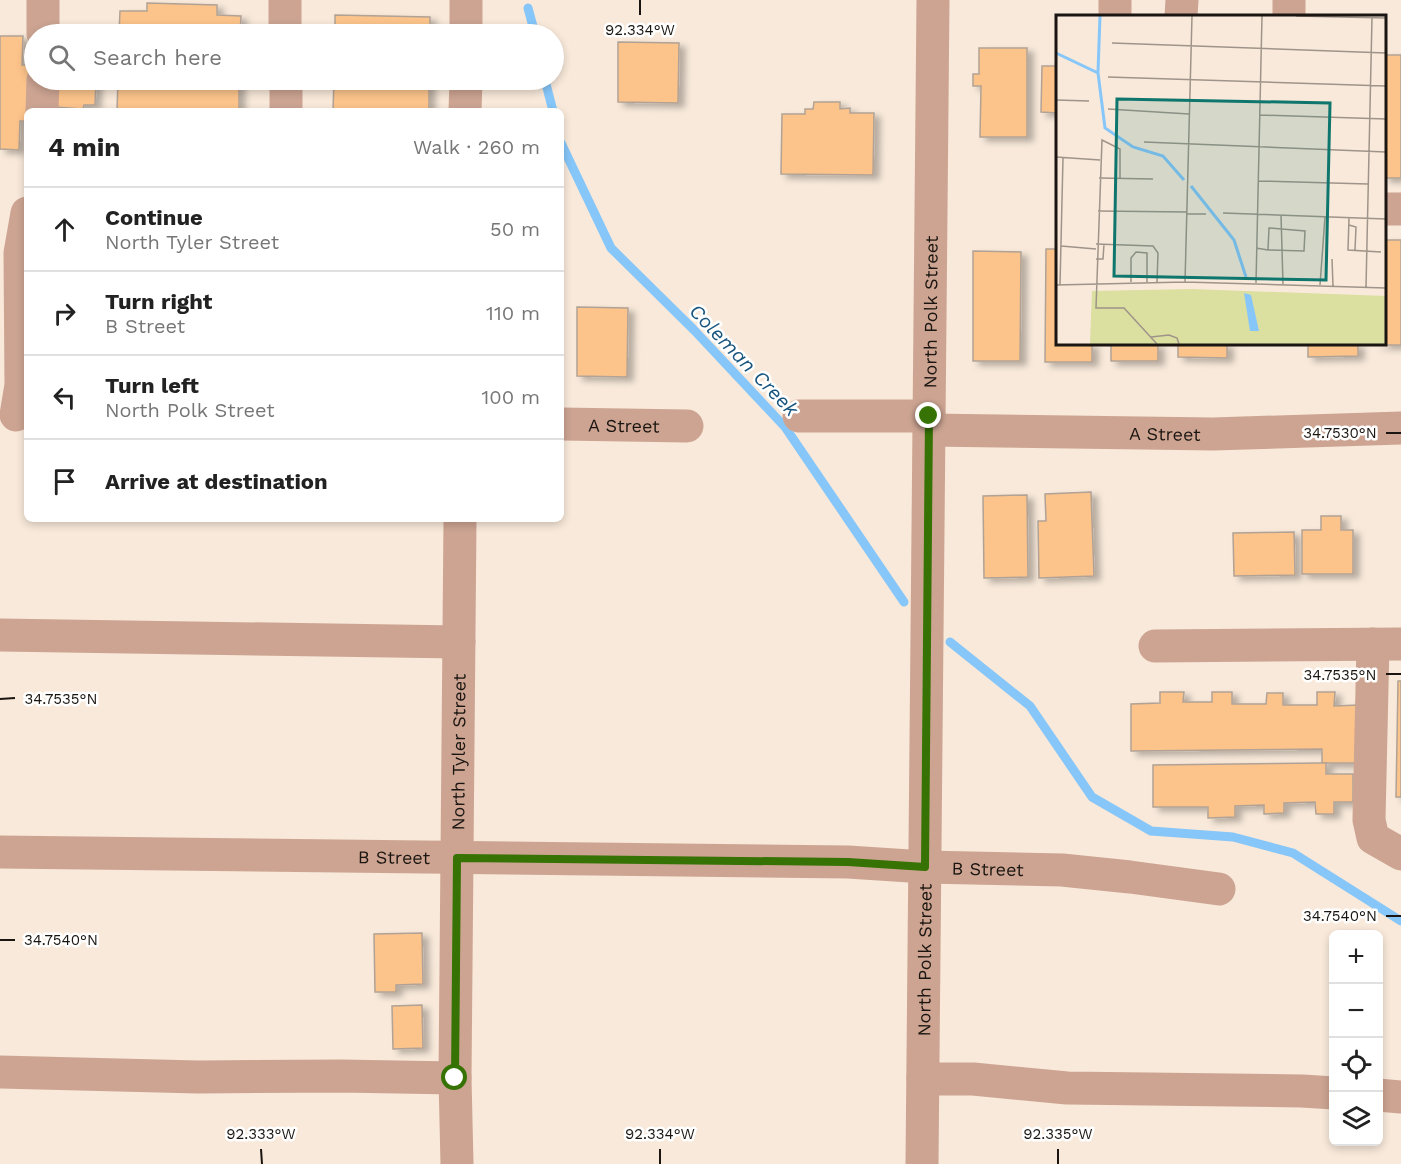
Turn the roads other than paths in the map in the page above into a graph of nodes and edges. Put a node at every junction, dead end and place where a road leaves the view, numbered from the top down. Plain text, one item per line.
1 (43, 0) edge
2 (285, 0) edge
3 (466, 0) edge
4 (933, 0) edge
5 (1182, 0) edge
6 (1181, 15) edge
7 (43, 24) edge
8 (285, 24) edge
9 (466, 24) edge
10 (43, 90) edge
11 (286, 90) edge
12 (465, 90) edge
13 (42, 108) edge
14 (286, 108) edge
15 (465, 108) edge
16 (24, 230) edge
17 (14, 415) edge
18 (799, 416) dead end
19 (929, 423) junction
20 (564, 424) edge
21 (687, 426) dead end
22 (1401, 428) edge
23 (460, 522) edge
24 (0, 635) edge
25 (459, 642) junction
26 (1387, 644) edge
27 (1155, 646) dead end
28 (0, 852) edge
29 (1401, 854) edge
30 (457, 858) junction
31 (925, 867) junction
32 (1219, 889) dead end
33 (0, 1072) edge
34 (923, 1077) junction
35 (455, 1078) junction
36 (1329, 1093) edge
37 (1383, 1095) edge
38 (1401, 1097) edge
39 (457, 1164) edge
40 (922, 1164) edge

1 - 7 street
2 - 8 street
3 - 9 street
4 - 19 street, North Polk Street
5 - 6 street
10 - 13 street
11 - 14 street
12 - 15 street
16 - 17 street
18 - 19 street, A Street
19 - 22 street, A Street
19 - 31 street, North Polk Street
20 - 21 street, A Street
23 - 25 street, North Tyler Street
24 - 25 street
25 - 30 street, North Tyler Street
26 - 27 street
26 - 29 street
28 - 30 street, B Street
30 - 31 street, B Street
30 - 35 street, North Tyler Street
31 - 32 street, B Street
31 - 34 street, North Polk Street
33 - 35 street
34 - 36 street
34 - 40 street, North Polk Street
35 - 39 street, North Tyler Street
37 - 38 street

